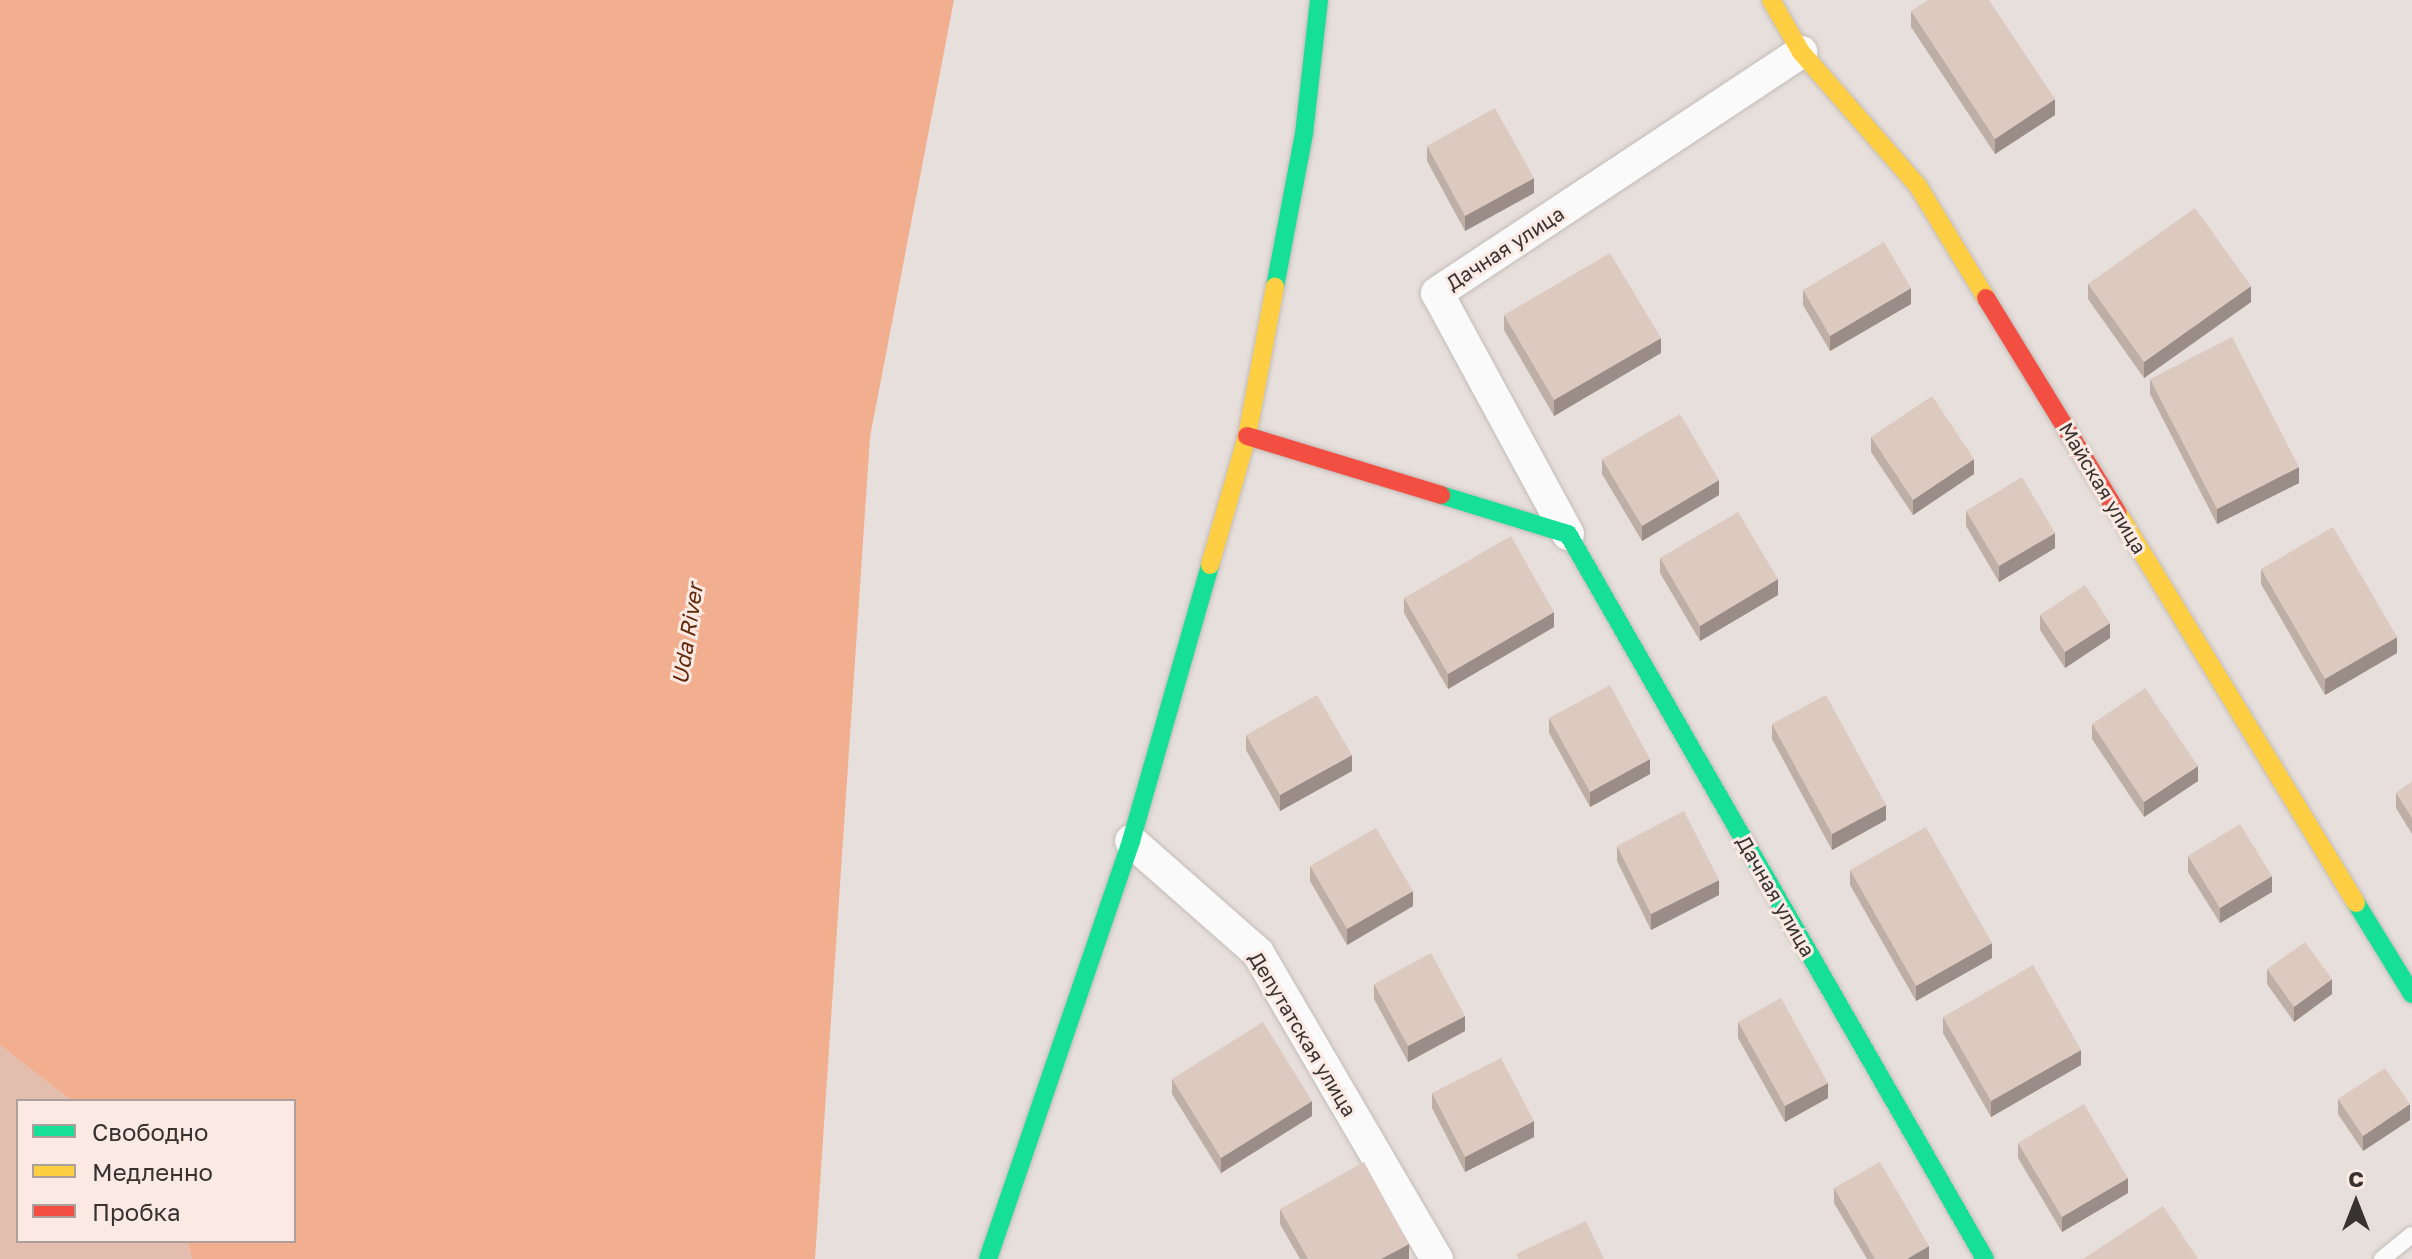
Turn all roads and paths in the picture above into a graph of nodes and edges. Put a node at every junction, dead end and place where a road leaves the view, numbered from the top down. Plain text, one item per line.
1 (1319, 0) edge
2 (1771, 0) edge
3 (1801, 52) junction
4 (1247, 436) junction
5 (1568, 534) junction
6 (1131, 841) junction
7 (2412, 994) edge
8 (2412, 1235) edge
9 (988, 1259) edge
10 (1437, 1259) edge
11 (1985, 1259) edge
12 (2382, 1259) edge

1 - 4 street
2 - 3 street, Майская улица
3 - 5 street, Дачная улица
3 - 7 street, Майская улица
4 - 5 street
4 - 6 street
5 - 11 street, Дачная улица
6 - 9 street
6 - 10 street, Депутатская улица
8 - 12 lane

